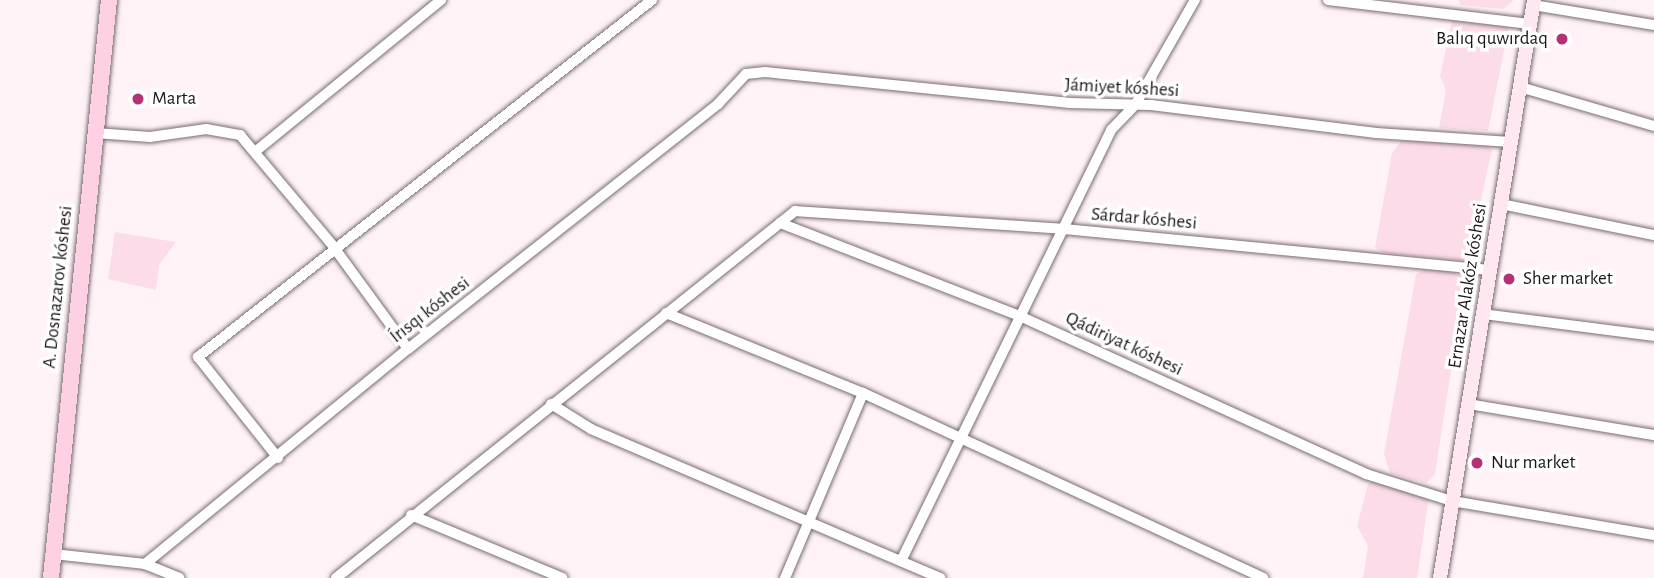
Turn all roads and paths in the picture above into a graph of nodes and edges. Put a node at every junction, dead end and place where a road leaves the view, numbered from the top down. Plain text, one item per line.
1 (109, 0) edge
2 (441, 0) edge
3 (652, 0) edge
4 (1195, 0) edge
5 (1328, 0) edge
6 (1534, 3) edge
7 (1530, 24) junction
8 (1654, 25) edge
9 (735, 83) joint
10 (1520, 87) junction
11 (1135, 106) junction
12 (1654, 126) edge
13 (95, 133) junction
14 (1511, 142) junction
15 (256, 151) junction
16 (1501, 204) junction
17 (780, 223) junction
18 (1064, 229) junction
19 (1654, 235) edge
20 (333, 246) junction
21 (1490, 270) junction
22 (666, 313) junction
23 (1483, 314) junction
24 (1022, 317) junction
25 (1654, 336) edge
26 (408, 349) junction
27 (863, 393) junction
28 (551, 404) junction
29 (1468, 404) junction
30 (1654, 435) edge
31 (961, 441) junction
32 (278, 458) junction
33 (1452, 500) junction
34 (411, 515) junction
35 (807, 521) junction
36 (1654, 535) edge
37 (53, 554) junction
38 (901, 561) junction
39 (145, 564) junction
40 (51, 578) edge
41 (179, 578) edge
42 (336, 578) edge
43 (562, 578) edge
44 (785, 578) edge
45 (941, 578) edge
46 (1264, 578) edge
47 (1440, 578) edge

1 - 13 main road, A. Dosnazarov kóshesi
2 - 15 street
3 - 20 street
4 - 11 street
5 - 7 street
6 - 7 main road, Ernazar Alakóz kóshesi
6 - 8 street
7 - 10 main road, Ernazar Alakóz kóshesi
9 - 11 street, Jámiyet kóshesi
9 - 26 street, Írısqı kóshesi
10 - 12 street
10 - 14 main road, Ernazar Alakóz kóshesi
11 - 14 street, Jámiyet kóshesi
11 - 18 street
13 - 15 street
13 - 37 main road, A. Dosnazarov kóshesi
14 - 16 main road, Ernazar Alakóz kóshesi
15 - 20 street
16 - 19 street
16 - 21 main road, Ernazar Alakóz kóshesi
17 - 18 street, Sárdar kóshesi
17 - 22 street
17 - 24 street, Qádiriyat kóshesi
18 - 21 street, Sárdar kóshesi
18 - 24 street
20 - 26 street
20 - 32 street
21 - 23 main road, Ernazar Alakóz kóshesi
22 - 27 street
22 - 28 street
23 - 25 street
23 - 29 main road, Ernazar Alakóz kóshesi
24 - 31 street
24 - 33 street, Qádiriyat kóshesi
26 - 32 street, Írısqı kóshesi
27 - 31 street
27 - 35 street
28 - 34 street
28 - 35 street
29 - 30 street
29 - 33 main road, Ernazar Alakóz kóshesi
31 - 38 street
31 - 46 street
32 - 39 street, Írısqı kóshesi
33 - 36 street, Qádiriyat kóshesi
33 - 47 main road, Ernazar Alakóz kóshesi
34 - 42 street
34 - 43 street
35 - 38 street
35 - 44 street
37 - 39 street
37 - 40 main road, A. Dosnazarov kóshesi
38 - 45 street
39 - 41 street

